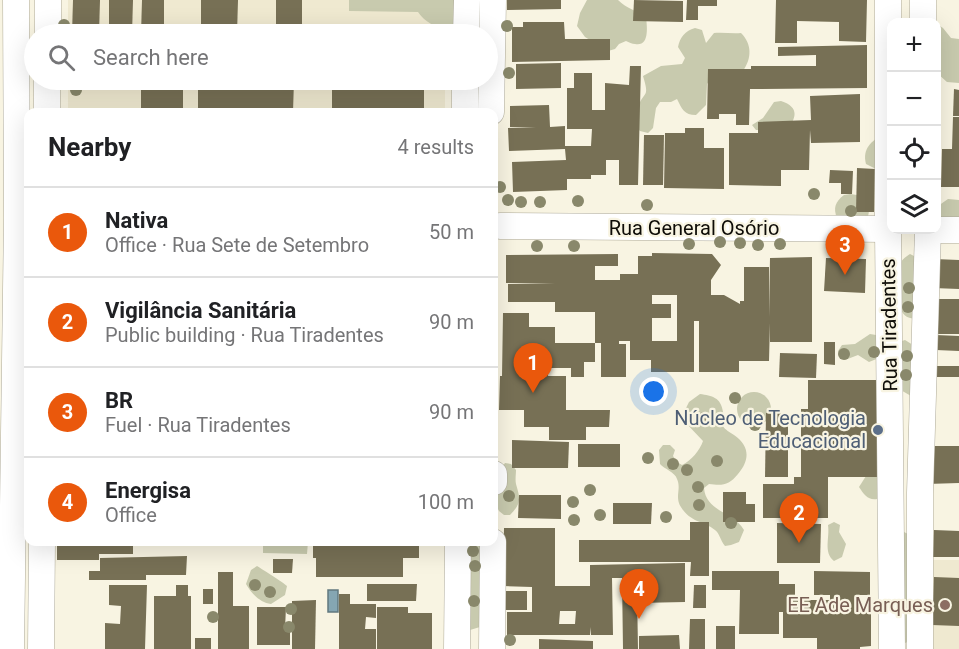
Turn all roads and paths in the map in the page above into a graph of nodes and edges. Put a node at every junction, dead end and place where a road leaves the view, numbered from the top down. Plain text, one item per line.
1 (16, 0) edge
2 (48, 0) edge
3 (467, 0) edge
4 (492, 0) edge
5 (888, 0) edge
6 (923, 0) edge
7 (923, 18) edge
8 (48, 24) edge
9 (466, 24) edge
10 (492, 24) edge
11 (47, 90) edge
12 (465, 90) edge
13 (491, 90) edge
14 (47, 108) edge
15 (465, 108) edge
16 (491, 108) edge
17 (889, 180) edge
18 (15, 218) edge
19 (887, 223) edge
20 (498, 227) edge
21 (959, 231) edge
22 (941, 232) edge
23 (889, 234) edge
24 (892, 234) edge
25 (928, 234) edge
26 (928, 234) edge
27 (891, 494) junction
28 (920, 494) junction
29 (42, 546) edge
30 (458, 546) edge
31 (493, 546) edge
32 (11, 649) edge
33 (41, 649) edge
34 (457, 649) edge
35 (492, 649) edge
36 (892, 649) edge
37 (920, 649) edge

1 - 18 main road
2 - 8 main road
3 - 9 main road
4 - 10 main road
5 - 17 main road, Rua Tiradentes
6 - 7 main road
11 - 14 main road
12 - 15 main road
13 - 16 main road
18 - 32 main road
19 - 20 main road, Rua General Osório
21 - 22 main road
23 - 27 main road, Rua Tiradentes
24 - 25 main road
26 - 28 main road, Rua Tiradentes
27 - 28 main road
27 - 36 main road, Rua Tiradentes
28 - 37 main road, Rua Tiradentes
29 - 33 main road
30 - 34 main road
31 - 35 main road

